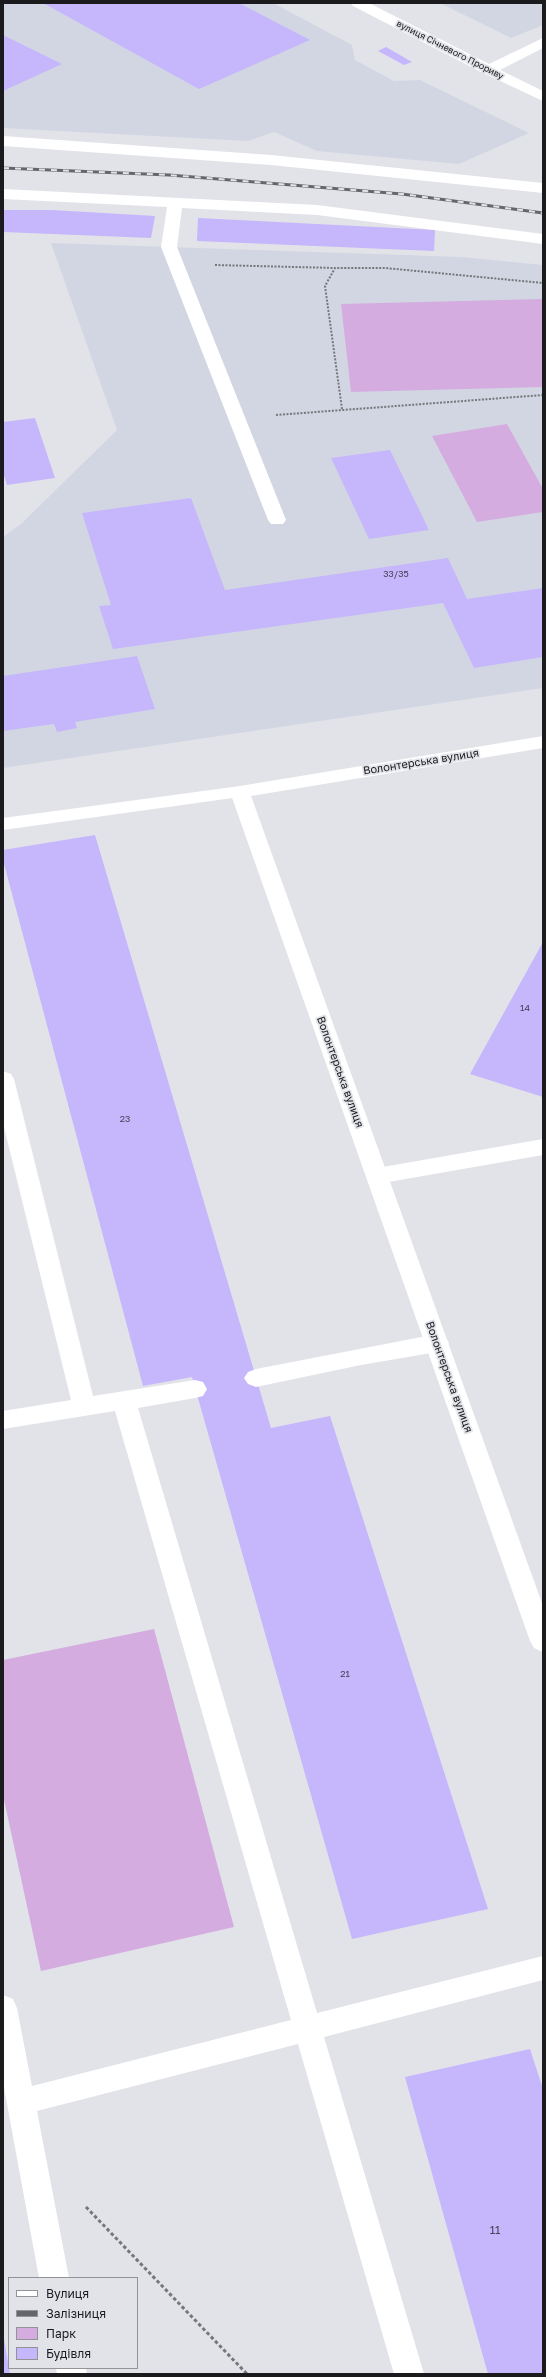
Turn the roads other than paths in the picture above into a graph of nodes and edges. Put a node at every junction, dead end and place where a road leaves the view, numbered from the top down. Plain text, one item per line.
1 (358, 3) edge
2 (543, 42) edge
3 (488, 70) junction
4 (543, 96) edge
5 (3, 141) edge
6 (543, 188) edge
7 (3, 194) edge
8 (175, 203) junction
9 (543, 239) edge
10 (277, 520) dead end
11 (543, 742) edge
12 (240, 792) junction
13 (3, 824) edge
14 (3, 1079) edge
15 (543, 1147) edge
16 (377, 1176) junction
17 (437, 1343) junction
18 (256, 1378) dead end
19 (195, 1389) dead end
20 (124, 1401) junction
21 (84, 1407) junction
22 (3, 1420) edge
23 (543, 1641) edge
24 (543, 1968) edge
25 (3, 2008) edge
26 (306, 2028) junction
27 (21, 2102) junction
28 (54, 2277) edge
29 (409, 2374) edge

1 - 3 street, вулиця Січневого Прориву
2 - 3 street
3 - 4 street, вулиця Січневого Прориву
5 - 6 street
7 - 8 street
8 - 9 street
8 - 10 street
11 - 12 street, Волонтерська вулиця
12 - 13 street
12 - 16 street, Волонтерська вулиця
14 - 21 street
15 - 16 street
16 - 17 street, Волонтерська вулиця
17 - 18 street
17 - 23 street, Волонтерська вулиця
19 - 20 street
20 - 21 street
20 - 26 street
21 - 22 street
24 - 26 street
25 - 27 street
26 - 27 street
26 - 29 street
27 - 28 street

